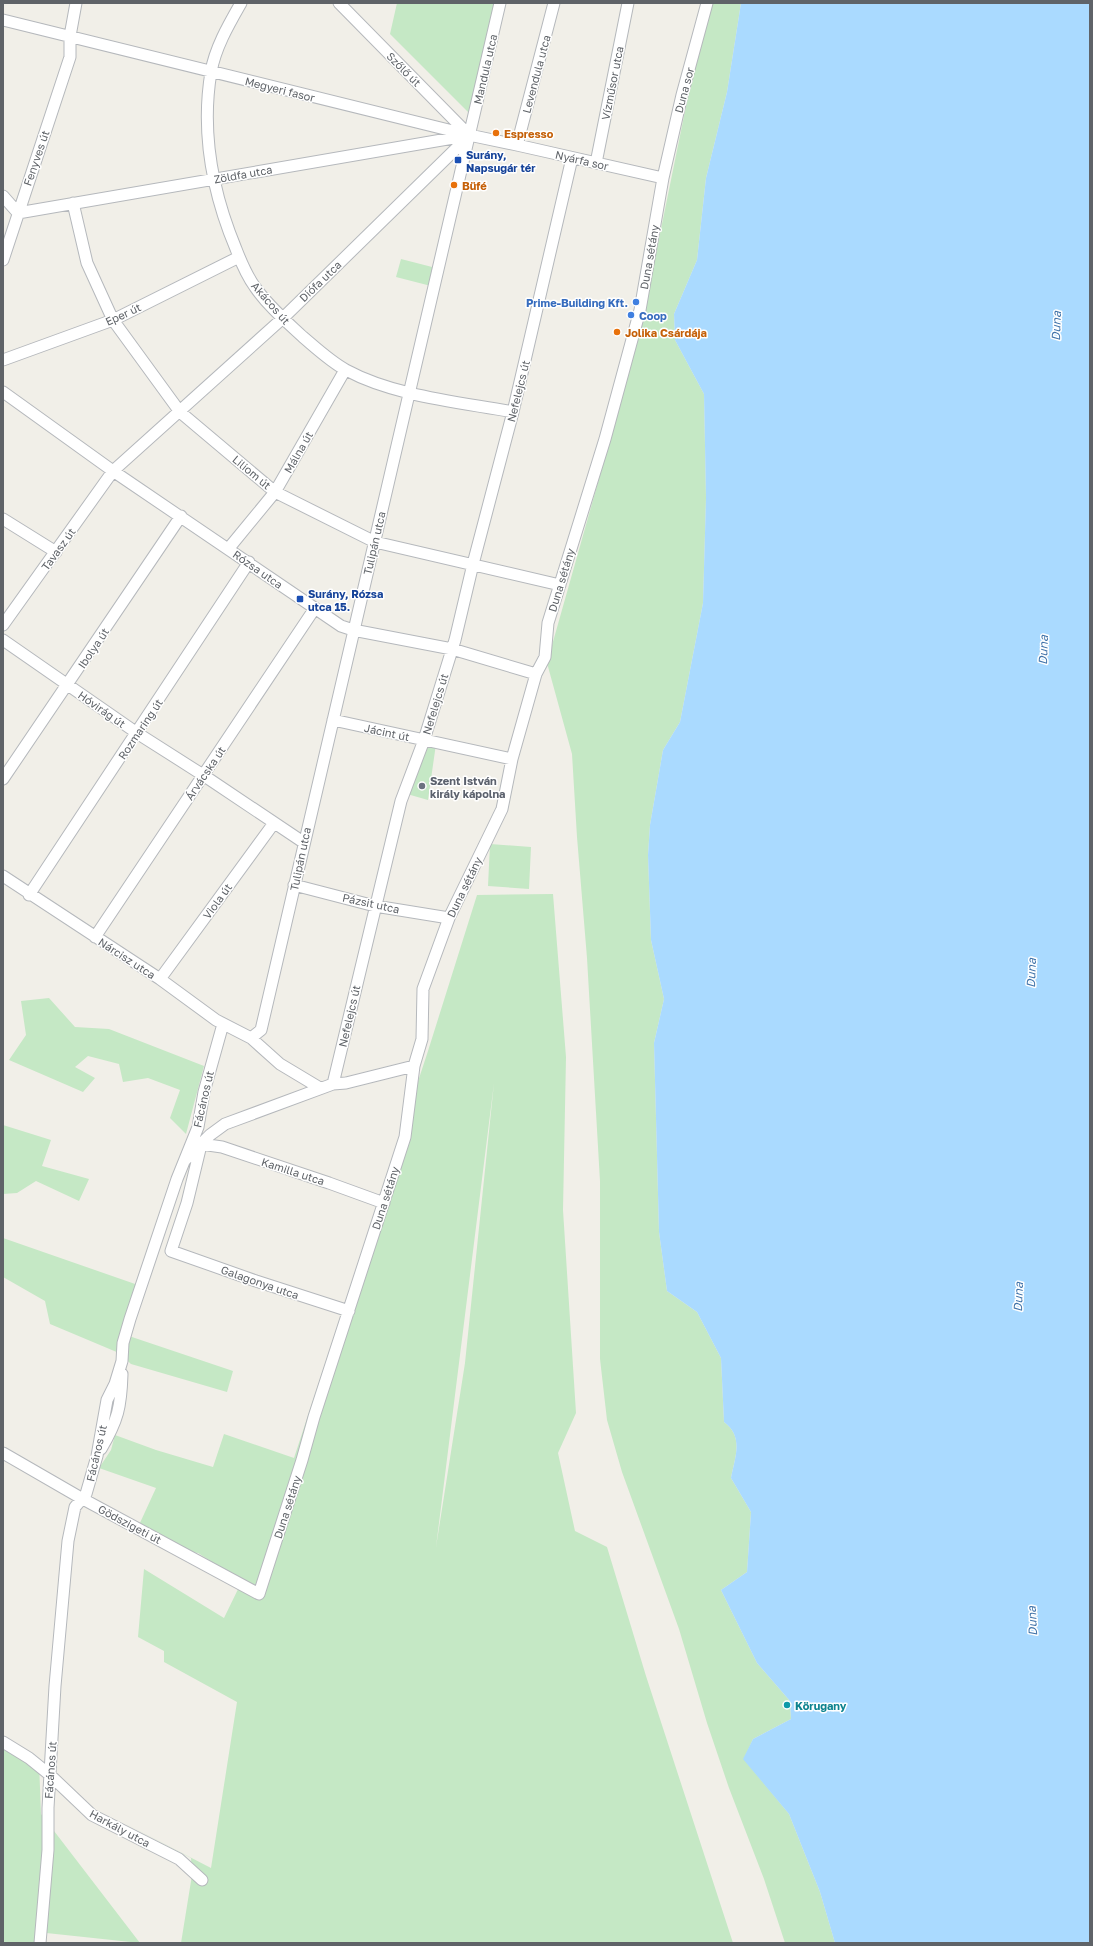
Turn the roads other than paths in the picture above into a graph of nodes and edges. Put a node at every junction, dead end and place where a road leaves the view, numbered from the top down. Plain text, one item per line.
1 (240, 3) edge
2 (339, 3) edge
3 (500, 3) edge
4 (554, 3) edge
5 (628, 3) edge
6 (707, 3) edge
7 (75, 4) edge
8 (73, 19) junction
9 (3, 20) edge
10 (50, 31) junction
11 (70, 36) junction
12 (91, 42) junction
13 (70, 57) junction
14 (211, 71) junction
15 (469, 136) junction
16 (502, 142) joint
17 (517, 145) junction
18 (572, 158) junction
19 (596, 163) junction
20 (460, 174) joint
21 (662, 178) junction
22 (214, 179) junction
23 (3, 196) edge
24 (73, 203) junction
25 (18, 213) junction
26 (239, 257) junction
27 (3, 260) edge
28 (283, 318) junction
29 (113, 320) junction
30 (3, 360) edge
31 (345, 370) junction
32 (409, 392) junction
33 (5, 396) edge
34 (180, 412) junction
35 (513, 412) junction
36 (114, 471) junction
37 (275, 492) junction
38 (181, 516) junction
39 (3, 519) edge
40 (375, 542) junction
41 (229, 548) junction
42 (56, 552) junction
43 (249, 562) junction
44 (473, 564) junction
45 (560, 586) junction
46 (315, 608) junction
47 (3, 625) edge
48 (353, 630) junction
49 (3, 640) edge
50 (452, 649) junction
51 (536, 674) junction
52 (68, 685) junction
53 (333, 720) junction
54 (137, 733) junction
55 (424, 740) junction
56 (512, 759) junction
57 (203, 775) junction
58 (3, 779) edge
59 (274, 823) junction
60 (303, 842) junction
61 (3, 876) edge
62 (294, 885) junction
63 (29, 894) junction
64 (375, 906) junction
65 (449, 918) junction
66 (95, 937) junction
67 (160, 979) junction
68 (223, 1024) junction
69 (251, 1038) junction
70 (414, 1066) junction
71 (333, 1084) junction
72 (320, 1088) junction
73 (198, 1127) junction
74 (201, 1144) junction
75 (185, 1160) junction
76 (384, 1203) junction
77 (349, 1311) junction
78 (3, 1453) edge
79 (81, 1498) junction
80 (259, 1594) joint
81 (3, 1742) edge
82 (50, 1775) junction
83 (202, 1880) dead end
84 (40, 1943) edge

1 - 14 street, Akácos út
2 - 15 street, Szőlő út
3 - 15 street, Mandula utca
4 - 17 street, Levendula utca
5 - 19 street, Vízműsor utca
6 - 21 street, Duna sor
7 - 8 street
8 - 10 street
8 - 11 street
9 - 10 street
10 - 11 street, Megyeri fasor
11 - 12 street, Megyeri fasor
11 - 13 street
12 - 13 street
12 - 14 street, Megyeri fasor
13 - 25 street, Fenyves út
14 - 15 street, Megyeri fasor
14 - 22 street, Akácos út
15 - 16 street, Megyeri fasor
15 - 20 street, Mandula utca
15 - 22 street, Zöldfa utca
15 - 28 street, Diófa utca
16 - 17 street, Nyárfa sor
17 - 18 street, Nyárfa sor
18 - 19 street, Nyárfa sor
18 - 35 street, Nefelejcs út
19 - 21 street, Nyárfa sor
20 - 32 street, Tulipán utca
21 - 45 street, Duna sétány
22 - 24 street, Zöldfa utca
22 - 26 street, Akácos út
23 - 25 street
24 - 25 street, Zöldfa utca
24 - 29 street, Liliom út
25 - 27 street, Fenyves út
26 - 28 street, Akácos út
26 - 29 street, Eper út
28 - 31 street, Akácos út
28 - 34 street, Diófa utca
29 - 30 street, Eper út
29 - 34 street, Liliom út
31 - 32 street, Akácos út
31 - 37 street, Málna út
32 - 35 street, Akácos út
32 - 40 street, Tulipán utca
33 - 36 street, Rózsa utca
34 - 36 street, Diófa utca
34 - 37 street, Liliom út
35 - 44 street, Nefelejcs út
36 - 38 street, Rózsa utca
36 - 42 street, Tavasz út
37 - 40 street, Liliom út
37 - 41 street, Málna út
38 - 41 street, Rózsa utca
38 - 52 street, Ibolya út
39 - 42 street
40 - 44 street, Liliom út
40 - 48 street, Tulipán utca
41 - 43 street, Rózsa utca
42 - 47 street, Tavasz út
43 - 46 street, Rózsa utca
43 - 54 street, Rozmaring út
44 - 45 street, Liliom út
44 - 50 street, Nefelejcs út
45 - 51 street, Duna sétány
46 - 48 street, Rózsa utca
46 - 57 street, Árvácska út
48 - 50 street, Rózsa utca
48 - 53 street, Tulipán utca
49 - 52 street, Hóvirág út
50 - 51 street, Rózsa utca
50 - 55 street, Nefelejcs út
51 - 56 street, Duna sétány
52 - 54 street, Hóvirág út
52 - 58 street, Ibolya út
53 - 55 street, Jácint út
53 - 60 street, Tulipán utca
54 - 57 street, Hóvirág út
54 - 63 street, Rozmaring út
55 - 56 street, Jácint út
55 - 64 street, Nefelejcs út
56 - 65 street, Duna sétány
57 - 59 street, Hóvirág út
57 - 66 street, Árvácska út
59 - 60 street, Hóvirág út
59 - 67 street, Viola út
60 - 62 street, Tulipán utca
61 - 63 street, Nárcisz utca
62 - 64 street, Pázsit utca
62 - 69 street, Tulipán utca
63 - 66 street, Nárcisz utca
64 - 65 street, Pázsit utca
64 - 71 street, Nefelejcs út
65 - 70 street, Duna sétány
66 - 67 street, Nárcisz utca
67 - 68 street, Nárcisz utca
68 - 69 street, Nárcisz utca
68 - 73 street, Fácános út
69 - 72 street, Nárcisz utca
70 - 71 street
70 - 76 street, Duna sétány
71 - 72 street
72 - 74 street
73 - 74 street
73 - 75 street, Fácános út
74 - 75 street
74 - 76 street, Kamilla utca
74 - 77 street, Galagonya utca
75 - 79 street, Fácános út
76 - 77 street, Duna sétány
77 - 80 street, Duna sétány
78 - 79 street, Gödszigeti út
79 - 80 street, Gödszigeti út
79 - 82 street, Fácános út
81 - 82 street, Harkály utca
82 - 83 street, Harkály utca
82 - 84 street, Fácános út

